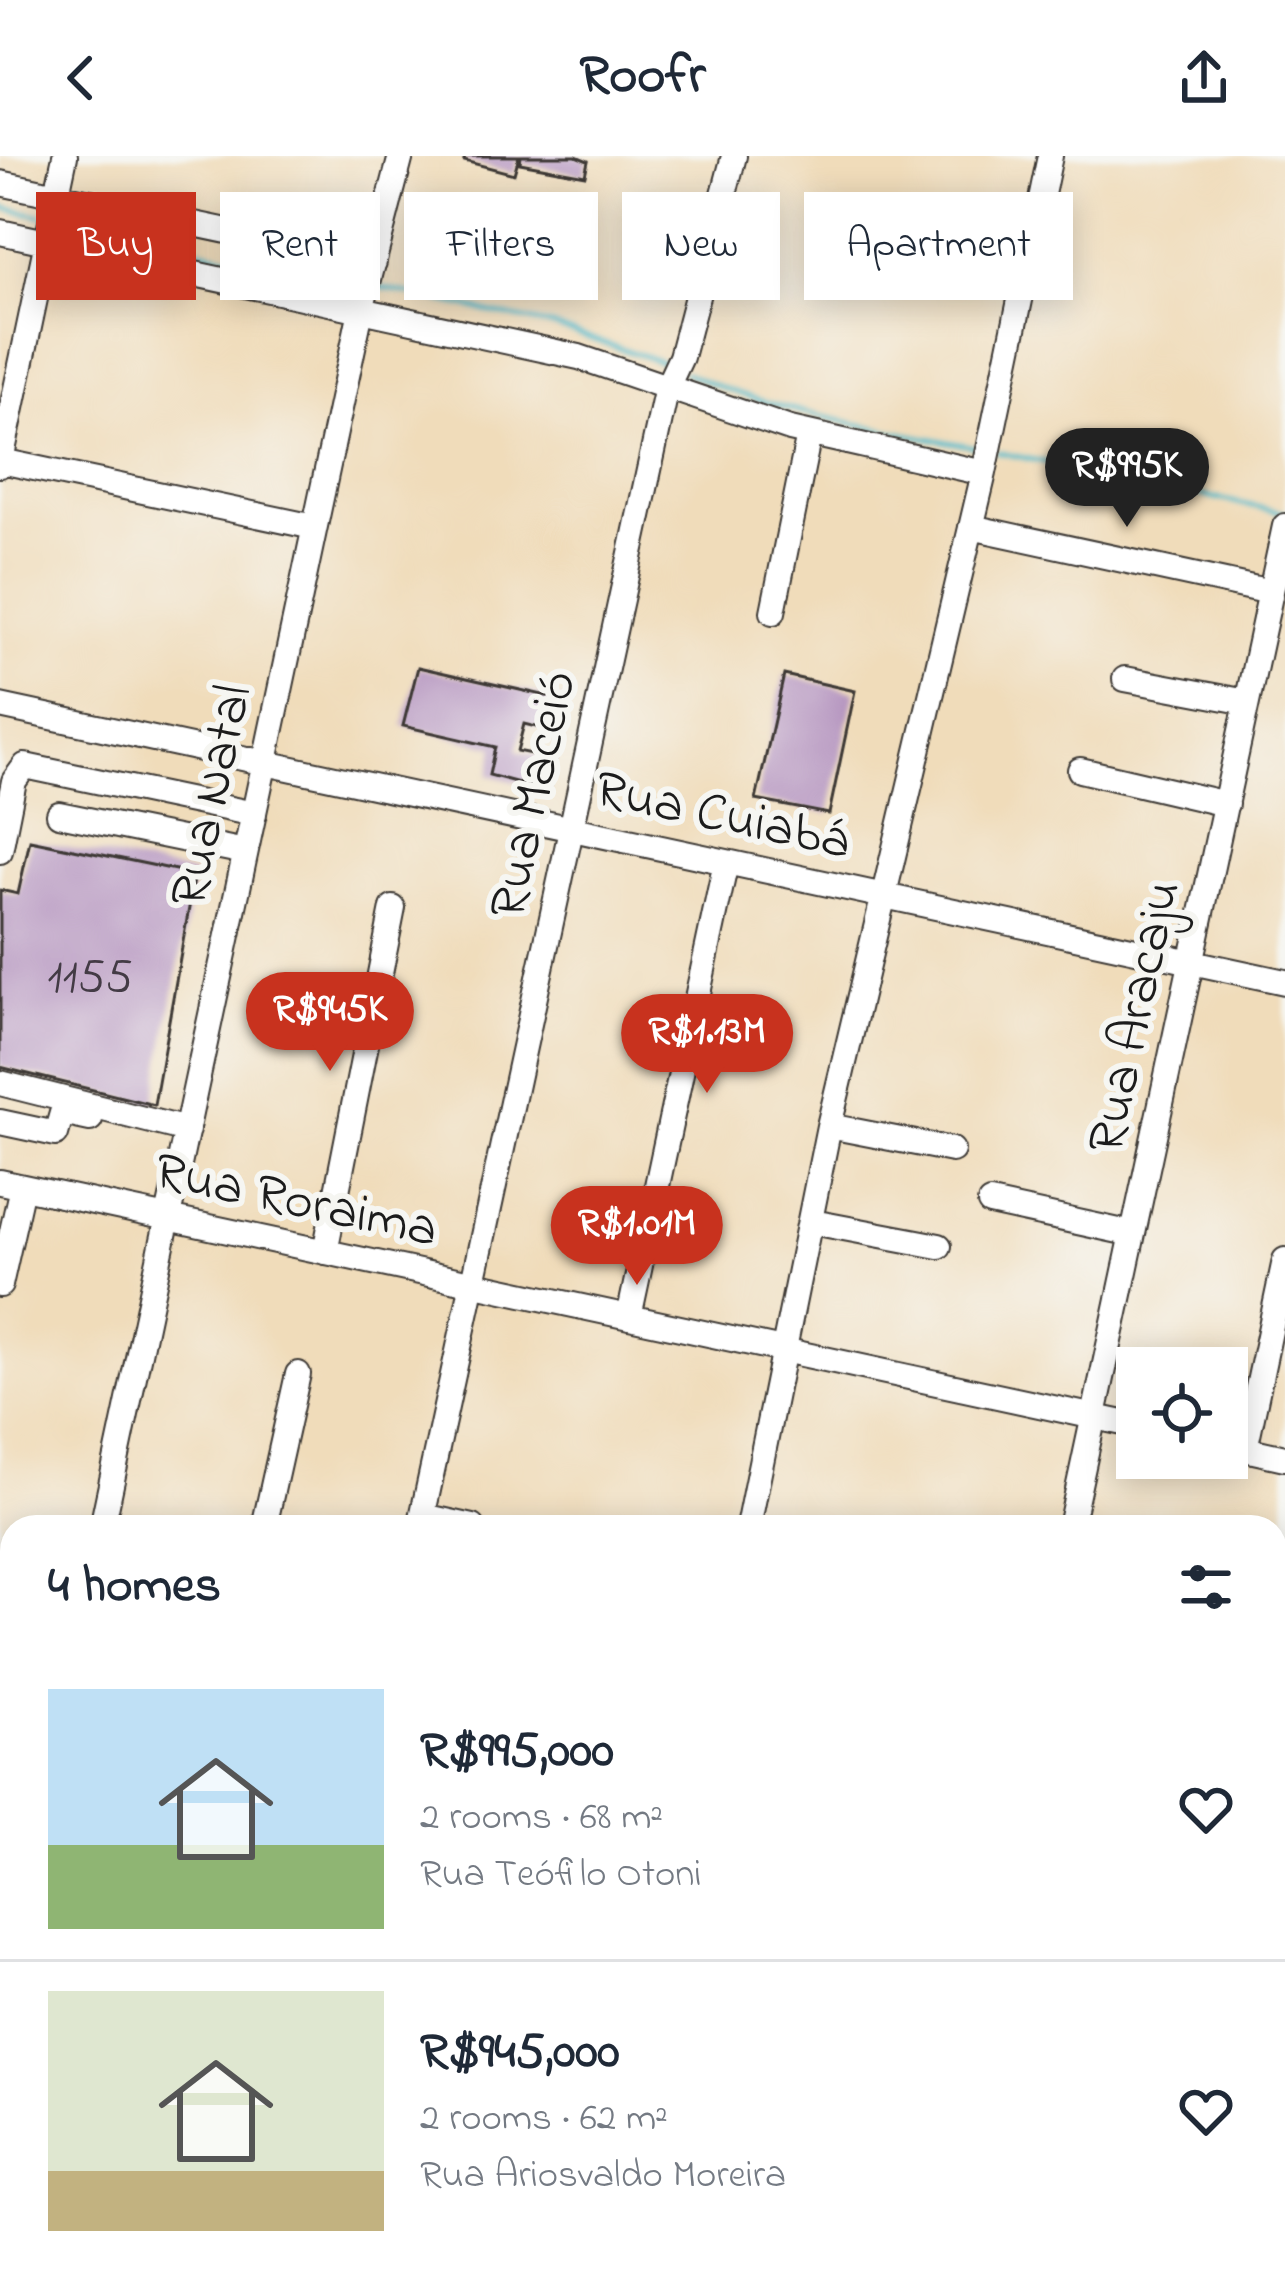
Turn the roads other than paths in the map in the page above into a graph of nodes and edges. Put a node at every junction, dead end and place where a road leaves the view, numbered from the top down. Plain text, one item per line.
1 (65, 156) edge
2 (401, 156) edge
3 (734, 156) edge
4 (1051, 156) edge
5 (0, 183) edge
6 (43, 192) edge
7 (58, 192) edge
8 (0, 232) edge
9 (380, 238) edge
10 (36, 240) edge
11 (196, 274) edge
12 (36, 294) edge
13 (364, 300) edge
14 (361, 310) junction
15 (668, 387) junction
16 (809, 434) junction
17 (986, 457) junction
18 (0, 463) edge
19 (1285, 526) edge
20 (314, 527) junction
21 (971, 527) junction
22 (1271, 592) junction
23 (773, 612) dead end
24 (1125, 679) dead end
25 (1247, 702) junction
26 (0, 706) edge
27 (264, 763) junction
28 (1080, 770) dead end
29 (1226, 804) junction
30 (59, 814) dead end
31 (254, 814) junction
32 (572, 829) junction
33 (0, 851) edge
34 (245, 853) junction
35 (726, 862) junction
36 (883, 896) junction
37 (393, 908) dead end
38 (1193, 962) junction
39 (1285, 982) edge
40 (0, 1083) edge
41 (0, 1122) edge
42 (830, 1126) junction
43 (174, 1127) junction
44 (952, 1150) dead end
45 (11, 1184) edge
46 (990, 1203) dead end
47 (168, 1218) junction
48 (812, 1222) junction
49 (1133, 1234) junction
50 (939, 1246) dead end
51 (325, 1252) junction
52 (1285, 1260) edge
53 (473, 1283) junction
54 (0, 1285) edge
55 (629, 1317) junction
56 (785, 1350) junction
57 (298, 1374) dead end
58 (1248, 1401) edge
59 (1094, 1417) junction
60 (1116, 1422) edge
61 (1248, 1450) edge
62 (1285, 1458) edge
63 (105, 1515) edge
64 (267, 1515) edge
65 (423, 1515) edge
66 (751, 1515) edge
67 (1073, 1515) edge

1 - 7 street
2 - 9 street, Rua Natal
3 - 15 street, Rua Maceió
4 - 17 street
5 - 6 street
8 - 10 street
11 - 14 street
12 - 18 street
13 - 14 street, Rua Natal
14 - 15 street
14 - 20 street, Rua Natal
15 - 16 street
15 - 32 street, Rua Maceió
16 - 17 street
16 - 23 street
17 - 21 street
18 - 20 street
19 - 22 street, Rua Aracaju
20 - 27 street, Rua Natal
21 - 22 street
21 - 36 street
22 - 25 street, Rua Aracaju
24 - 25 street
25 - 29 street, Rua Aracaju
26 - 27 street, Rua Cuiabá
27 - 31 street, Rua Natal
27 - 32 street, Rua Cuiabá
28 - 29 street
29 - 38 street, Rua Aracaju
30 - 34 street
31 - 33 street
31 - 34 street, Rua Natal
32 - 35 street, Rua Cuiabá
32 - 53 street, Rua Maceió
34 - 43 street, Rua Natal
35 - 36 street, Rua Cuiabá
35 - 55 street
36 - 38 street, Rua Cuiabá
36 - 42 street
37 - 51 street
38 - 39 street, Rua Cuiabá
38 - 49 street, Rua Aracaju
40 - 43 street
41 - 43 street
42 - 44 street
42 - 48 street
43 - 47 street, Rua Natal
45 - 47 street, Rua Roraima
45 - 54 street
46 - 49 street
47 - 51 street, Rua Roraima
47 - 63 street, Rua Natal
48 - 50 street
48 - 56 street
49 - 59 street, Rua Aracaju
51 - 53 street, Rua Roraima
52 - 58 street
53 - 55 street, Rua Roraima
53 - 65 street, Rua Maceió
55 - 56 street, Rua Roraima
56 - 59 street, Rua Roraima
56 - 66 street
57 - 64 street
59 - 60 street, Rua Roraima
59 - 67 street, Rua Aracaju
61 - 62 street

